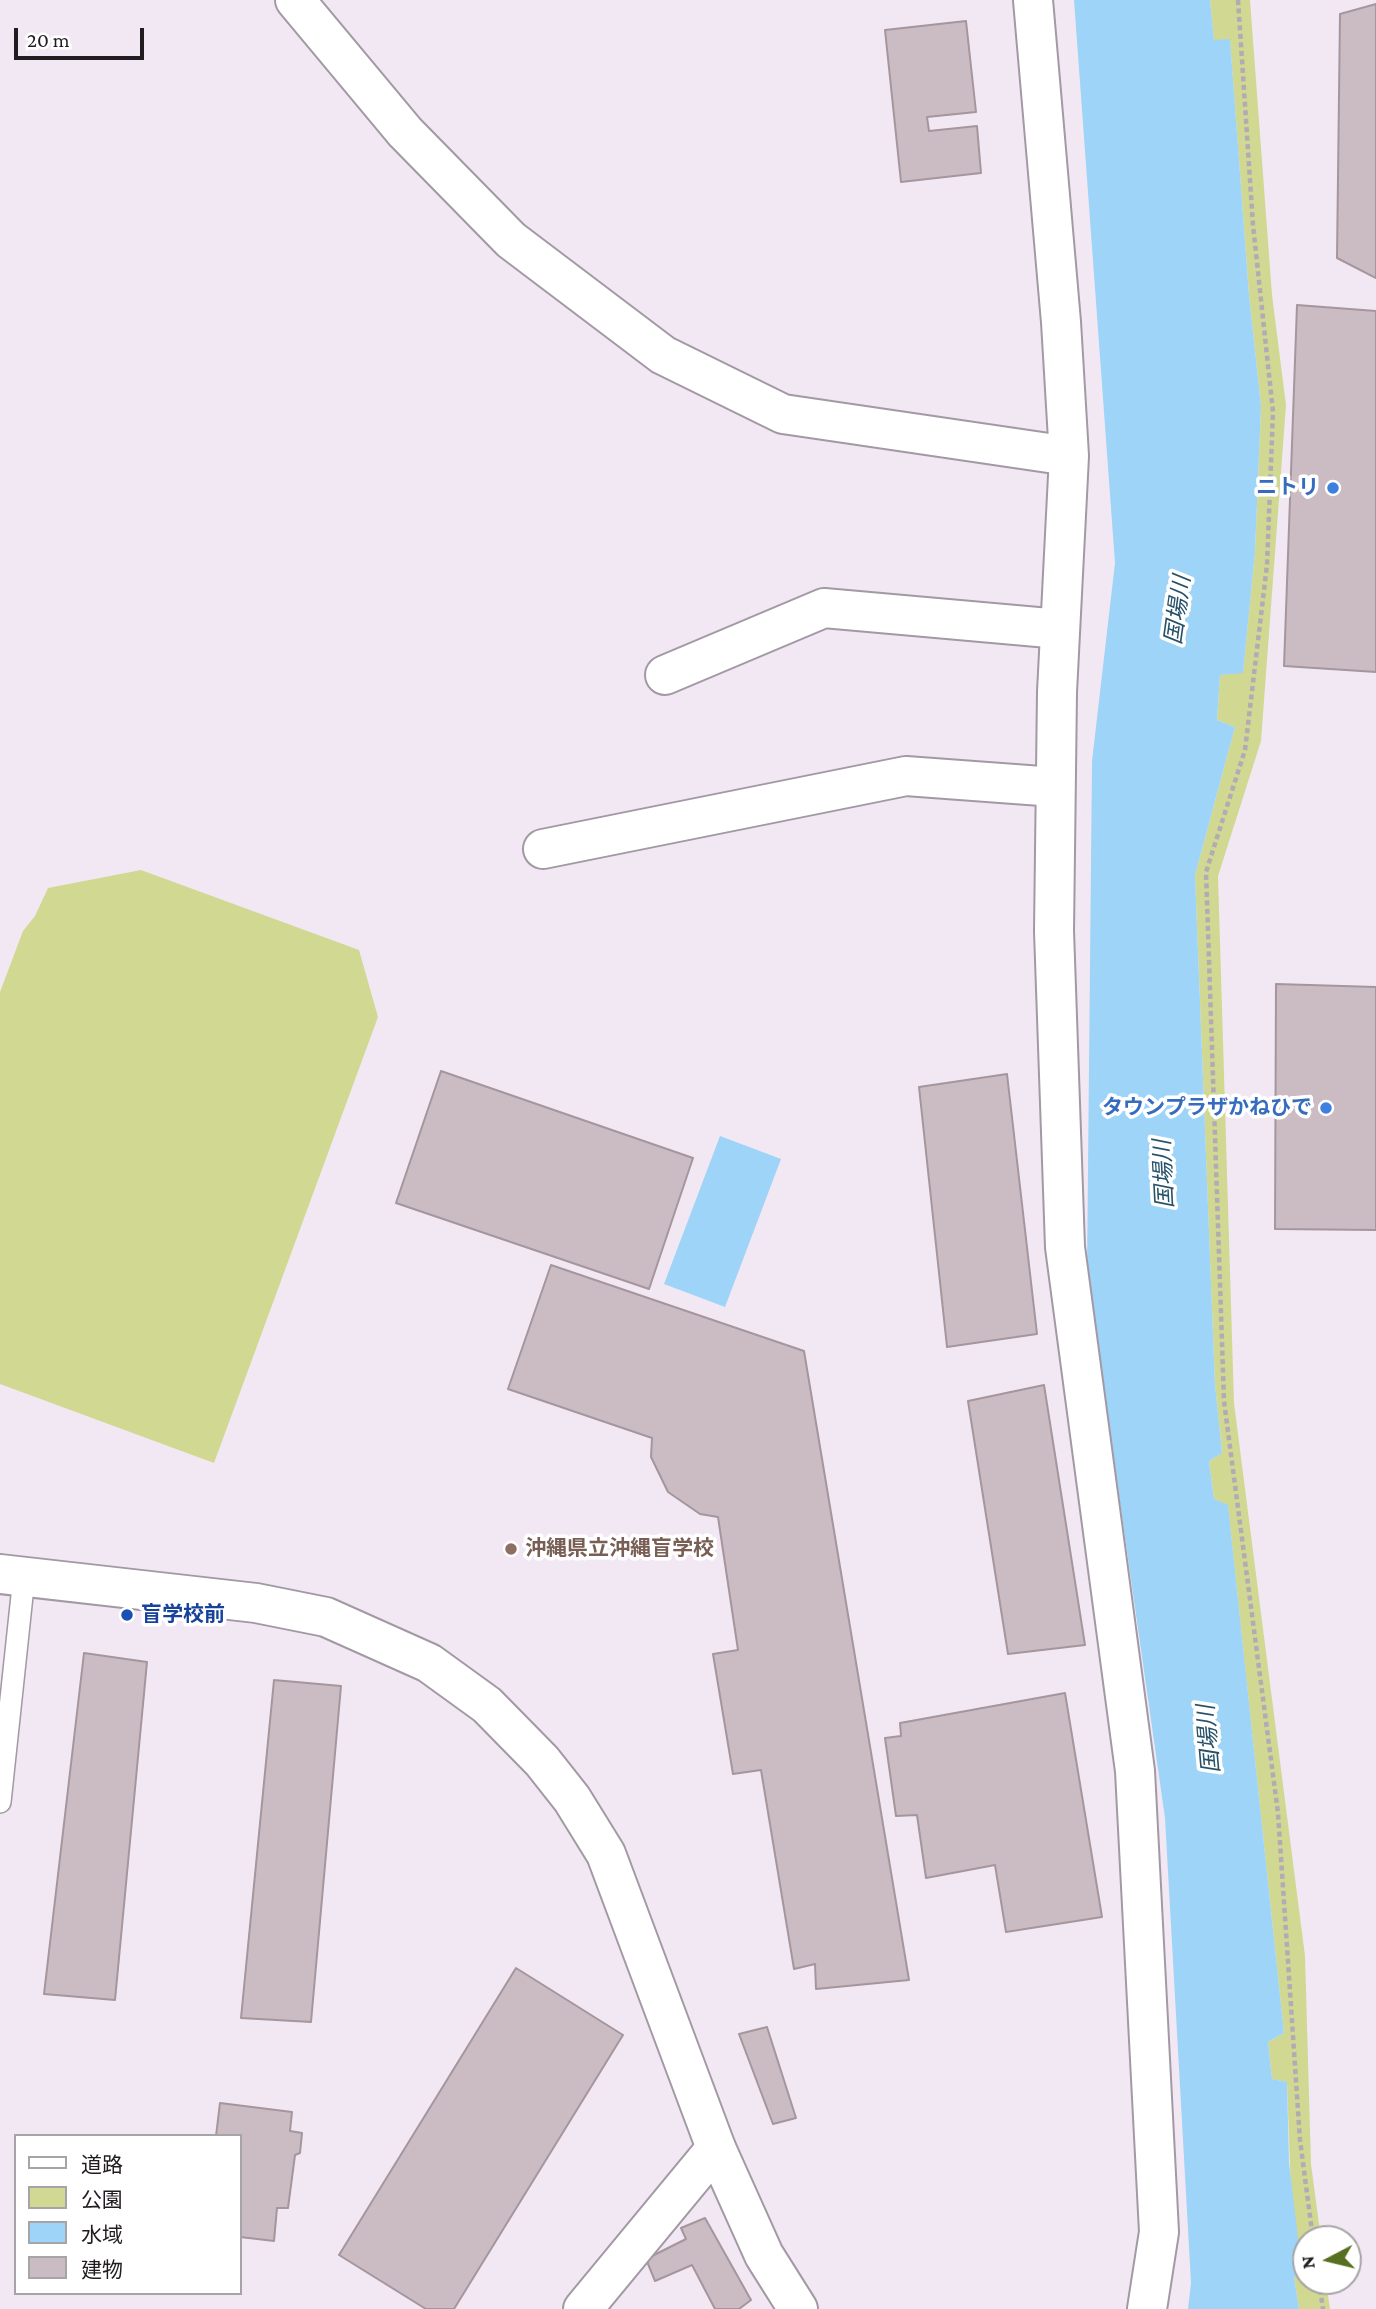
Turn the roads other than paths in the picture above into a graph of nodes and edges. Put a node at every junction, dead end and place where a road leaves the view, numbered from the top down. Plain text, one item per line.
1 (296, 0) edge
2 (1032, 0) edge
3 (1069, 456) junction
4 (1060, 629) junction
5 (665, 675) dead end
6 (1055, 786) junction
7 (543, 849) dead end
8 (12, 1575) edge
9 (0, 1802) edge
10 (716, 2148) junction
11 (583, 2309) edge
12 (798, 2309) edge
13 (1147, 2309) edge

1 - 3 street
2 - 3 street
3 - 4 street
4 - 5 street
4 - 6 street
6 - 7 street
6 - 13 street
8 - 9 lane
8 - 10 street
10 - 11 street
10 - 12 street

